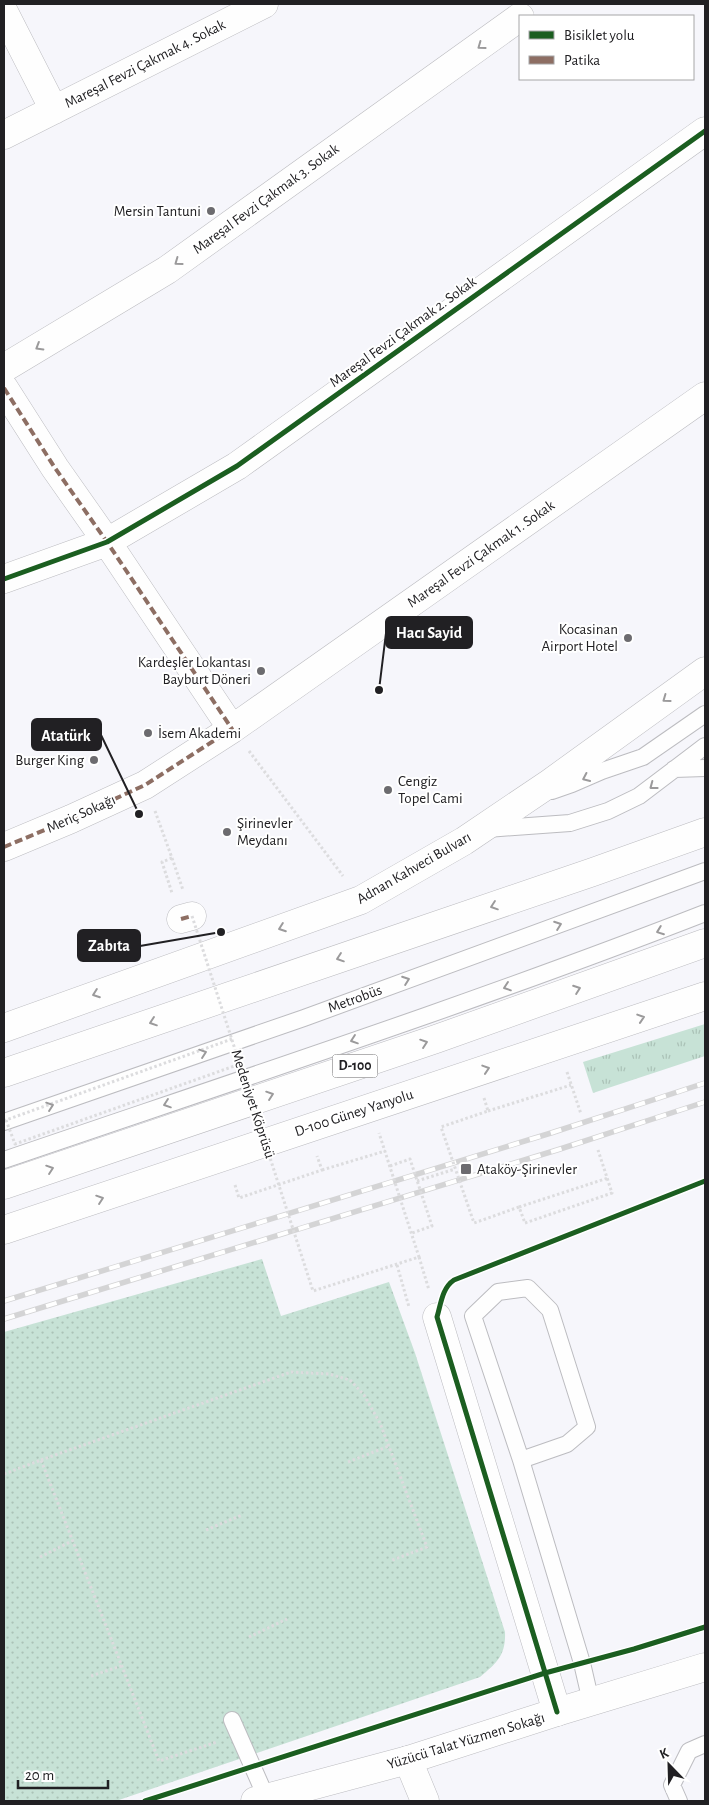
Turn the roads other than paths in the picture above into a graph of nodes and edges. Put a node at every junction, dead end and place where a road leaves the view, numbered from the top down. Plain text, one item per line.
1 (264, 4) edge
2 (539, 4) edge
3 (4, 12) edge
4 (524, 15) edge
5 (519, 18) edge
6 (54, 110) junction
7 (705, 131) edge
8 (4, 135) edge
9 (4, 368) edge
10 (4, 388) edge
11 (705, 396) edge
12 (107, 542) junction
13 (4, 579) edge
14 (705, 671) edge
15 (705, 714) edge
16 (232, 729) junction
17 (705, 746) edge
18 (705, 768) edge
19 (674, 769) junction
20 (526, 798) junction
21 (705, 814) edge
22 (482, 829) junction
23 (705, 832) edge
24 (4, 847) edge
25 (593, 872) junction
26 (705, 872) edge
27 (705, 913) edge
28 (705, 943) edge
29 (705, 996) edge
30 (4, 1028) edge
31 (4, 1073) edge
32 (4, 1122) edge
33 (4, 1160) edge
34 (4, 1185) edge
35 (4, 1230) edge
36 (424, 1316) road end
37 (521, 1460) junction
38 (705, 1667) edge
39 (591, 1702) junction
40 (557, 1712) junction
41 (236, 1727) road end
42 (705, 1744) edge
43 (408, 1760) junction
44 (261, 1799) edge
45 (425, 1801) edge
46 (679, 1801) edge

1 - 6 main road, Mareşal Fevzi Çakmak 4. Sokak
2 - 4 main road, Mareşal Fevzi Çakmak 3. Sokak
3 - 6 main road
5 -> 9 main road, Mareşal Fevzi Çakmak 3. Sokak
6 - 8 main road, Mareşal Fevzi Çakmak 4. Sokak
7 - 12 main road, Mareşal Fevzi Çakmak 2. Sokak
10 - 12 main road
11 - 16 main road, Mareşal Fevzi Çakmak 1. Sokak
12 - 13 main road, Mareşal Fevzi Çakmak 2. Sokak
12 - 16 main road
14 -> 20 main road, Adnan Kahveci Bulvarı
15 -> 20 lane
16 - 24 main road, Meriç Sokağı
17 - 19 lane
18 - 19 lane
19 -> 22 lane
20 - 22 main road, Adnan Kahveci Bulvarı
21 - 25 main road
22 -> 30 main road, Adnan Kahveci Bulvarı
23 - 25 main road
25 -> 31 main road
32 -> 26 lane, Metrobüs
27 -> 33 lane
34 -> 28 main road, D-100
35 -> 29 main road, D-100 Güney Yanyolu
36 - 40 main road
37 - 37 lane
37 - 39 lane
38 - 39 main road, Yüzücü Talat Yüzmen Sokağı
39 - 40 main road, Yüzücü Talat Yüzmen Sokağı
40 - 43 main road, Yüzücü Talat Yüzmen Sokağı
41 - 44 lane
42 - 46 lane
43 - 44 main road, Yüzücü Talat Yüzmen Sokağı
43 - 45 main road

